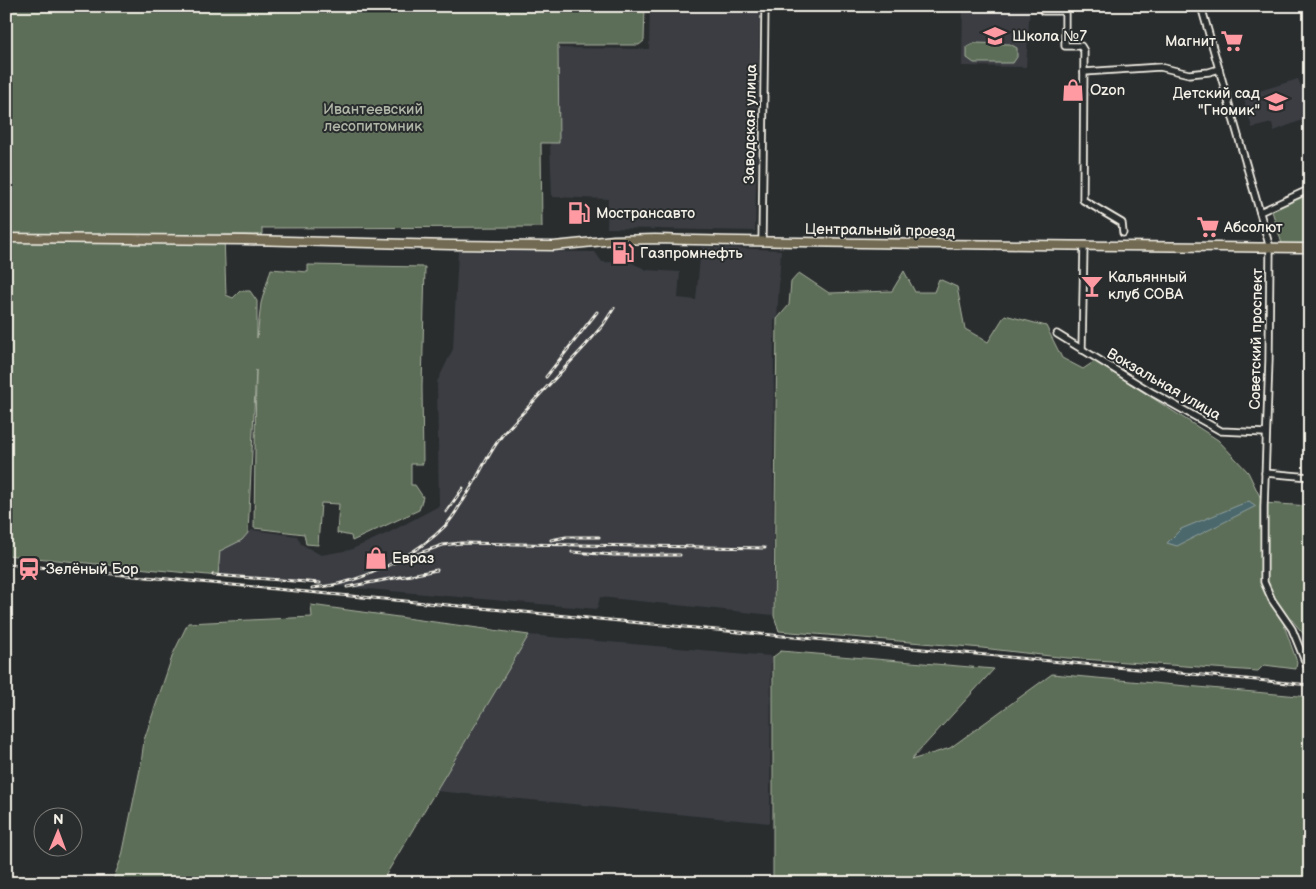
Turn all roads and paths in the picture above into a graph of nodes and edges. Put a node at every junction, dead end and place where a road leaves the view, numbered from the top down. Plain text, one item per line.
1 (765, 6) edge
2 (1201, 6) edge
3 (1043, 11) dead end
4 (1219, 69) junction
5 (1084, 72) junction
6 (1310, 189) edge
7 (1260, 212) junction
8 (1123, 233) dead end
9 (6, 238) edge
10 (762, 242) junction
11 (1084, 245) junction
12 (1270, 248) junction
13 (1310, 248) edge
14 (1057, 334) dead end
15 (1082, 350) junction
16 (1266, 433) junction
17 (1265, 473) junction
18 (1310, 477) edge
19 (1308, 670) dead end

1 - 10 street, Заводская улица
2 - 4 street, Советский проспект
3 - 5 street
4 - 5 street
4 - 7 street, Советский проспект
5 - 8 street
6 - 7 street
7 - 12 street, Советский проспект
9 - 10 main road, Центральный проезд
10 - 11 main road, Центральный проезд
11 - 12 main road, Центральный проезд
11 - 15 street
12 - 13 main road, Центральный проезд
12 - 16 street, Советский проспект
14 - 15 street, Вокзальная улица
15 - 16 street, Вокзальная улица
16 - 17 street, Советский проспект
17 - 18 street
17 - 19 street, Советский проспект

